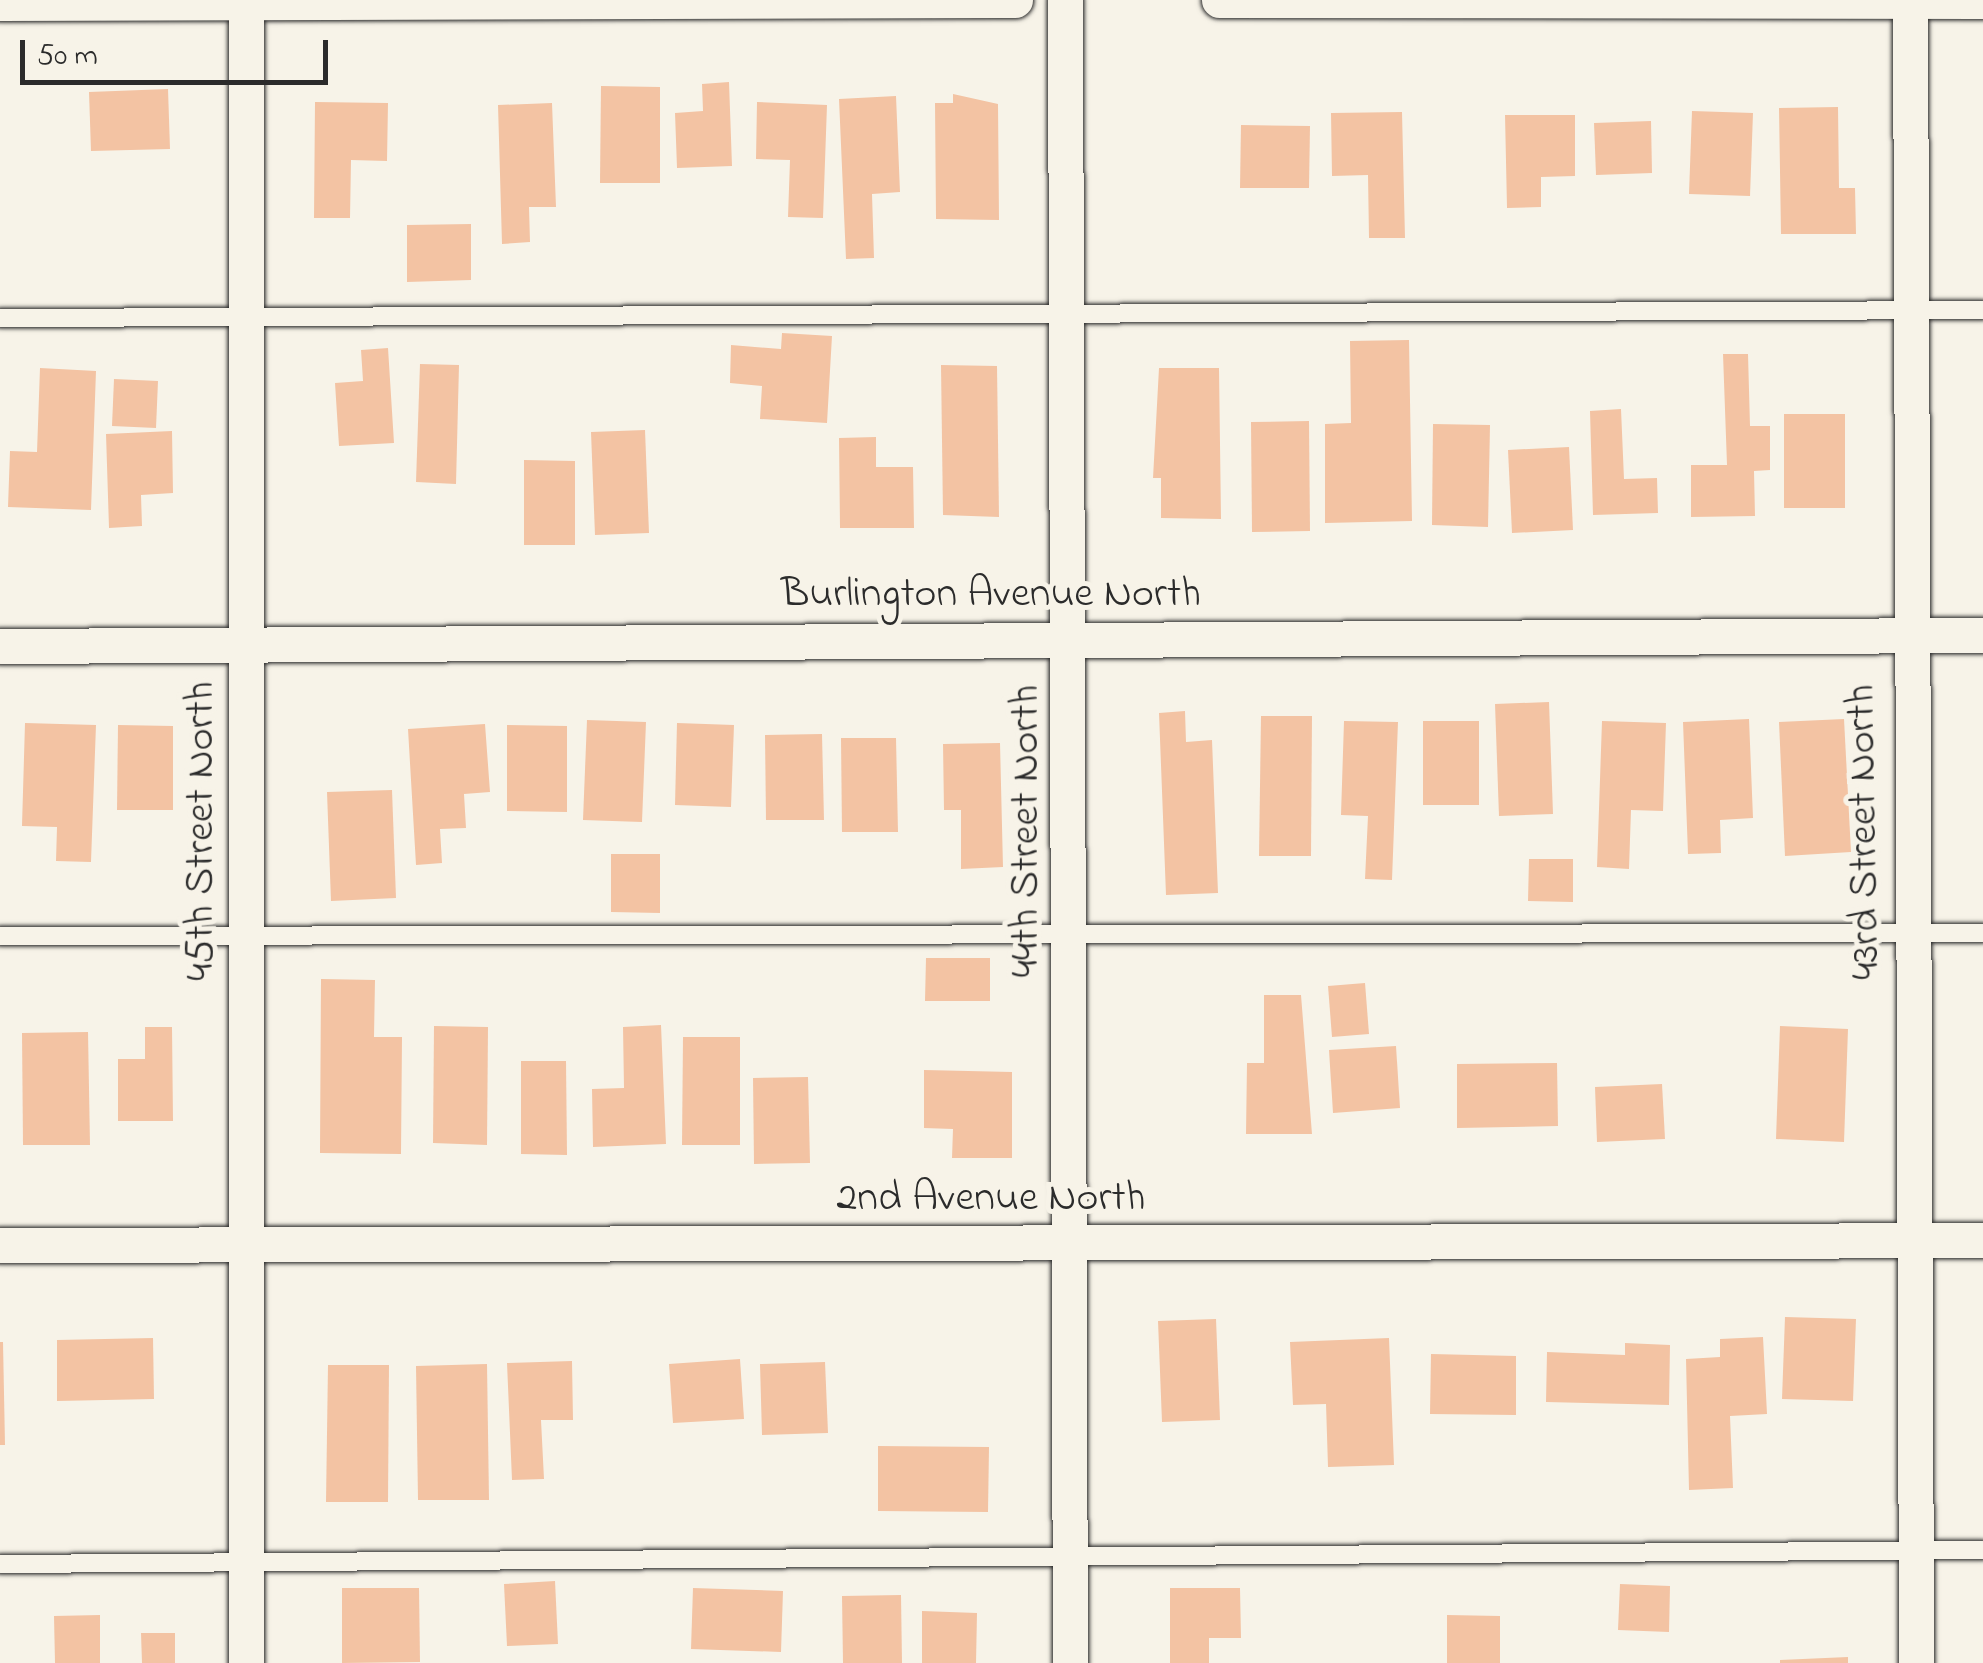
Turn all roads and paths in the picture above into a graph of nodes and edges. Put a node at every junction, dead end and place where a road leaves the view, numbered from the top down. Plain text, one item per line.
1 (1015, 0) edge
2 (1065, 0) edge
3 (1219, 0) edge
4 (1910, 0) edge
5 (1983, 0) edge
6 (246, 1) edge
7 (0, 2) edge
8 (1908, 310) junction
9 (1983, 310) edge
10 (1069, 314) junction
11 (248, 316) junction
12 (0, 318) edge
13 (1907, 635) junction
14 (1983, 635) edge
15 (1073, 640) junction
16 (248, 644) junction
17 (0, 646) edge
18 (1983, 932) edge
19 (1071, 933) junction
20 (1911, 933) junction
21 (247, 934) junction
22 (0, 936) edge
23 (1915, 1240) junction
24 (1983, 1240) edge
25 (245, 1244) junction
26 (1070, 1244) junction
27 (0, 1245) edge
28 (1916, 1550) junction
29 (1983, 1550) edge
30 (1070, 1552) junction
31 (0, 1564) edge
32 (246, 1564) junction
33 (246, 1663) edge
34 (1070, 1663) edge
35 (1916, 1663) edge

1 - 6 street
2 - 10 street, 44th Street North
3 - 4 street
4 - 5 street
4 - 8 street, 43rd Street North
6 - 7 street
6 - 11 street, 45th Street North
8 - 9 lane
8 - 10 lane
8 - 13 street, 43rd Street North
10 - 11 lane
10 - 15 street, 44th Street North
11 - 12 lane
11 - 16 street, 45th Street North
13 - 14 street, Burlington Avenue North
13 - 15 street, Burlington Avenue North
13 - 20 street, 43rd Street North
15 - 16 street, Burlington Avenue North
15 - 19 street, 44th Street North
16 - 17 street, Burlington Avenue North
16 - 21 street, 45th Street North
18 - 20 lane
19 - 20 lane
19 - 21 lane
19 - 26 street, 44th Street North
20 - 23 street, 43rd Street North
21 - 22 lane
21 - 25 street, 45th Street North
23 - 24 street, 2nd Avenue North
23 - 26 street, 2nd Avenue North
23 - 28 street, 43rd Street North
25 - 26 street, 2nd Avenue North
25 - 27 street, 2nd Avenue North
25 - 32 street, 45th Street North
26 - 30 street, 44th Street North
28 - 29 lane
28 - 30 lane
28 - 35 street, 43rd Street North
30 - 32 lane
30 - 34 street, 44th Street North
31 - 32 lane
32 - 33 street, 45th Street North

